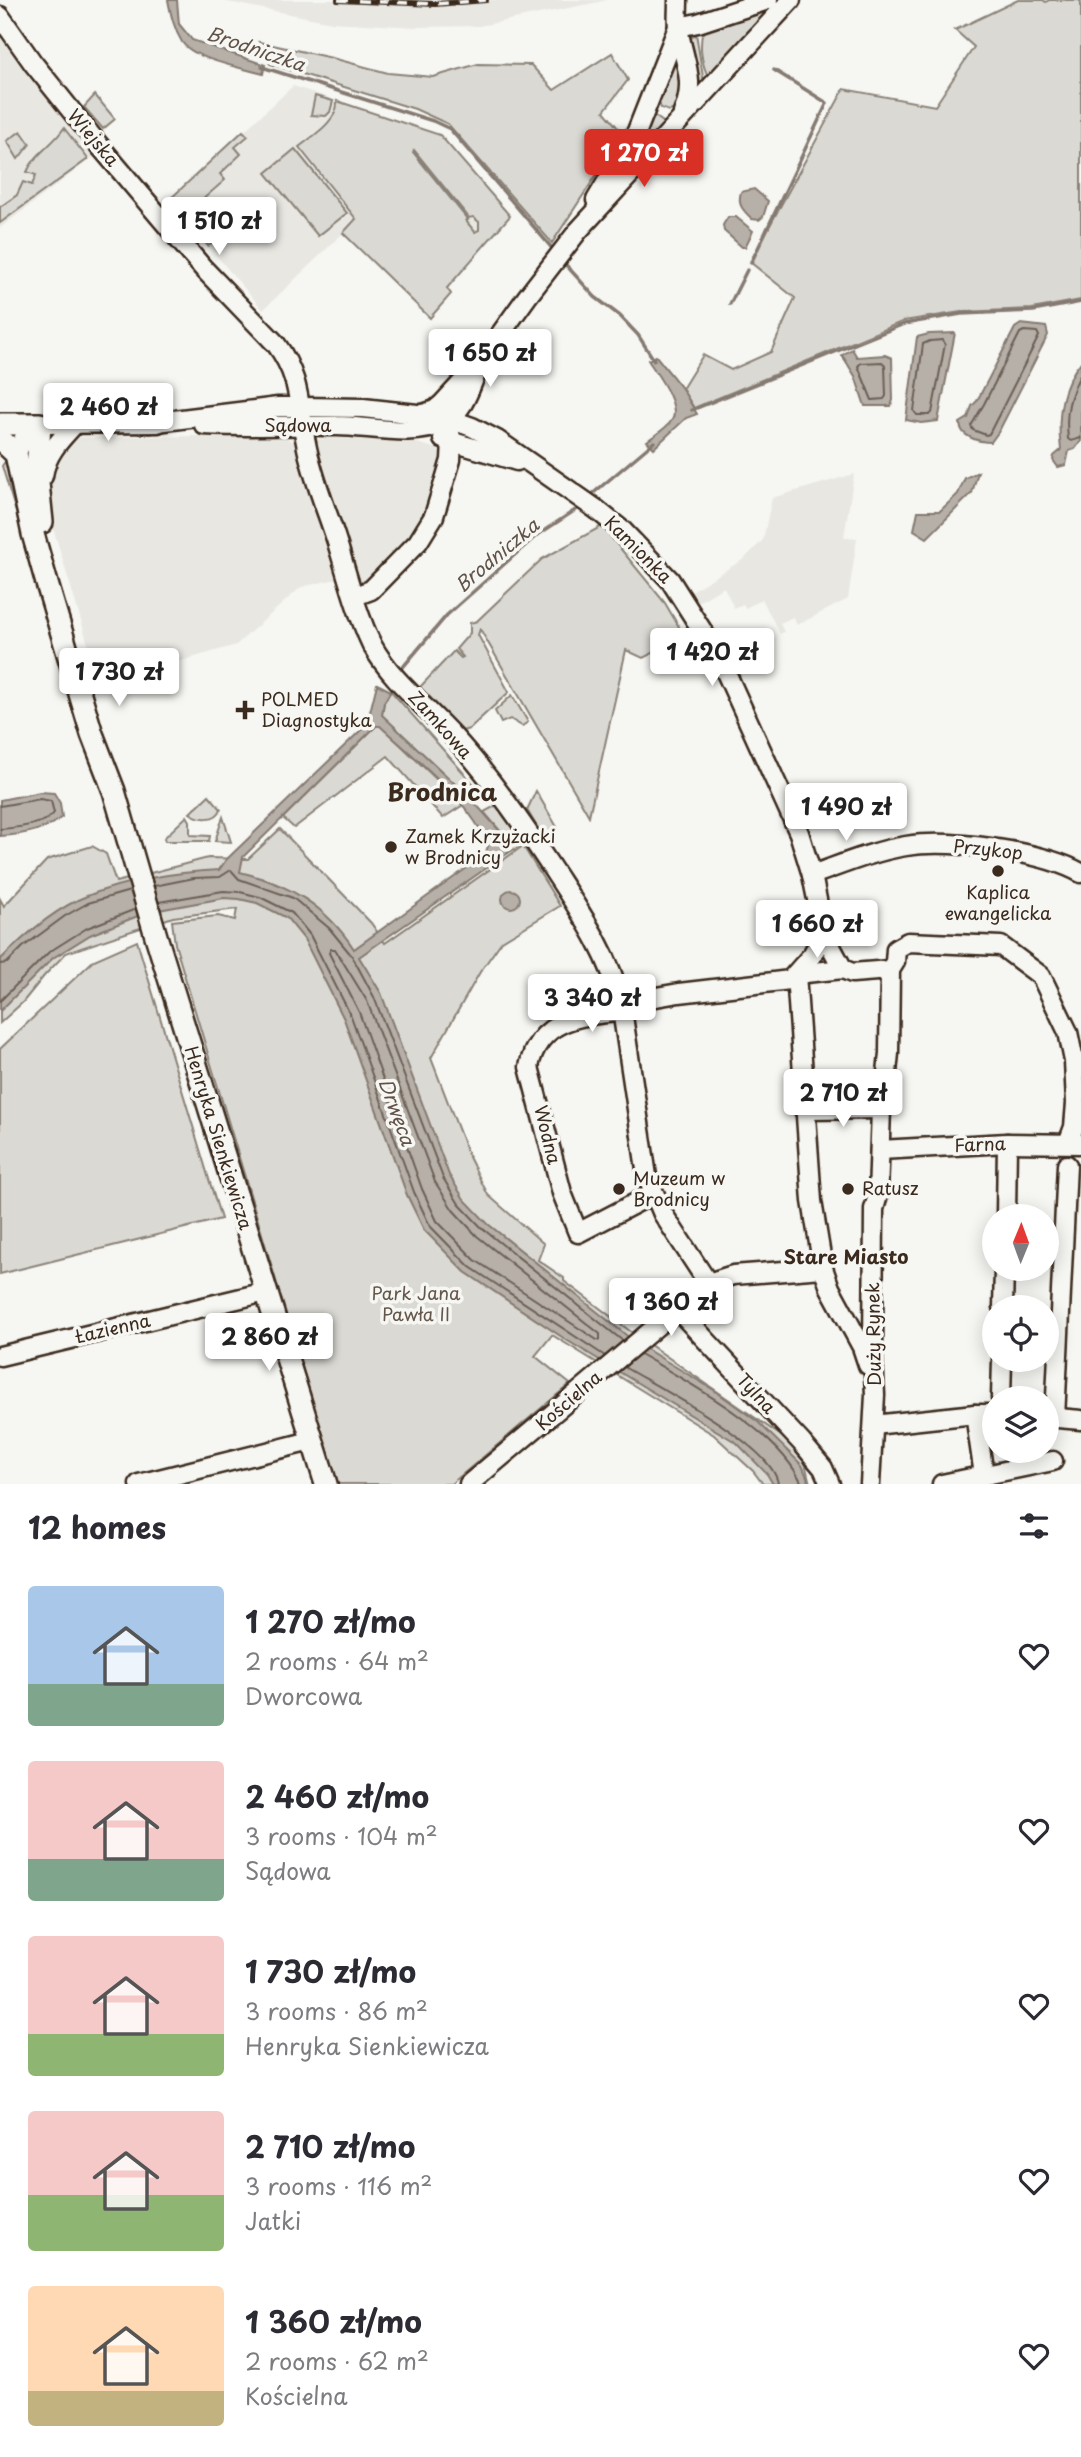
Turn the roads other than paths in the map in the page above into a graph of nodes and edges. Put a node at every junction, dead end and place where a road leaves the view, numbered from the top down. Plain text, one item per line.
1 (678, 0) edge
2 (768, 0) edge
3 (791, 0) edge
4 (0, 16) edge
5 (678, 27) junction
6 (652, 97) junction
7 (680, 120) junction
8 (578, 230) junction
9 (302, 407) junction
10 (449, 410) junction
11 (422, 414) joint
12 (149, 423) junction
13 (0, 424) edge
14 (40, 424) junction
15 (75, 424) junction
16 (304, 426) junction
17 (410, 430) junction
18 (480, 431) junction
19 (0, 439) edge
20 (453, 441) junction
21 (16, 454) junction
22 (530, 465) junction
23 (40, 497) junction
24 (48, 566) junction
25 (355, 596) junction
26 (1081, 873) edge
27 (812, 874) junction
28 (824, 934) junction
29 (844, 969) junction
30 (891, 970) junction
31 (796, 974) junction
32 (621, 1008) junction
33 (1078, 1061) edge
34 (804, 1110) junction
35 (881, 1110) junction
36 (1007, 1143) junction
37 (1074, 1144) edge
38 (880, 1150) junction
39 (1067, 1165) dead end
40 (653, 1194) junction
41 (1006, 1204) edge
42 (1072, 1259) edge
43 (823, 1268) junction
44 (708, 1283) junction
45 (266, 1292) junction
46 (677, 1309) junction
47 (0, 1356) edge
48 (1055, 1386) edge
49 (875, 1395) junction
50 (975, 1414) junction
51 (982, 1414) edge
52 (1059, 1419) edge
53 (1081, 1420) edge
54 (874, 1425) junction
55 (311, 1441) junction
56 (1043, 1463) edge
57 (984, 1475) junction
58 (139, 1484) edge
59 (326, 1484) edge
60 (469, 1484) edge
61 (830, 1484) edge
62 (870, 1484) edge
63 (942, 1484) edge

1 - 5 street
2 - 5 street
3 - 7 street
4 - 9 street, Wiejska
5 - 6 street
5 - 7 street
6 - 7 street
6 - 8 street
7 - 8 street
8 - 10 street
9 - 11 street, Sądowa
9 - 12 street, Sądowa
9 - 16 street, Wiejska
10 - 11 street, Kamionka
10 - 17 street, Sądowa
10 - 18 street, Kamionka
10 - 20 street
12 - 15 street, Sądowa
12 - 16 street, Sądowa
13 - 14 main road, Sądowa
14 - 15 street, Sądowa
14 - 21 street
14 - 23 main road, Henryka Sienkiewicza
15 - 23 street, Henryka Sienkiewicza
16 - 17 street, Sądowa
16 - 25 street, Zamkowa
17 - 20 street, Kamionka
18 - 20 street, Kamionka
18 - 22 street, Kamionka
19 - 21 main road
20 - 22 street, Kamionka
20 - 25 street
21 - 24 main road, Henryka Sienkiewicza
22 - 27 street, Kamionka
23 - 24 main road, Henryka Sienkiewicza
24 - 45 main road, Henryka Sienkiewicza
25 - 32 street, Zamkowa
26 - 27 street, Przykop
27 - 28 street, Kamionka
28 - 29 street, Kamionka
28 - 31 street
29 - 30 street
29 - 31 street
30 - 33 street
30 - 35 street, Duży Rynek
31 - 32 street
31 - 34 street, Duży Rynek
32 - 40 street, Zamkowa
32 - 40 street, Wodna
33 - 37 street
34 - 35 street
34 - 43 street, Duży Rynek
35 - 38 street, Duży Rynek
36 - 37 street, Farna
36 - 38 street, Farna
36 - 41 street
38 - 49 street, Duży Rynek
39 - 42 street
40 - 44 street, Zamkowa
42 - 48 street
43 - 44 street, Kościelna
43 - 49 street, Duży Rynek
44 - 46 street, Kościelna
45 - 47 street, Łazienna
45 - 55 main road, Henryka Sienkiewicza
46 - 60 street, Kościelna
46 - 61 street, Tylna
49 - 54 street
50 - 51 street
50 - 54 street
50 - 57 street
52 - 53 street
54 - 62 street
55 - 58 street
55 - 59 main road, Henryka Sienkiewicza
56 - 57 street
57 - 63 street

